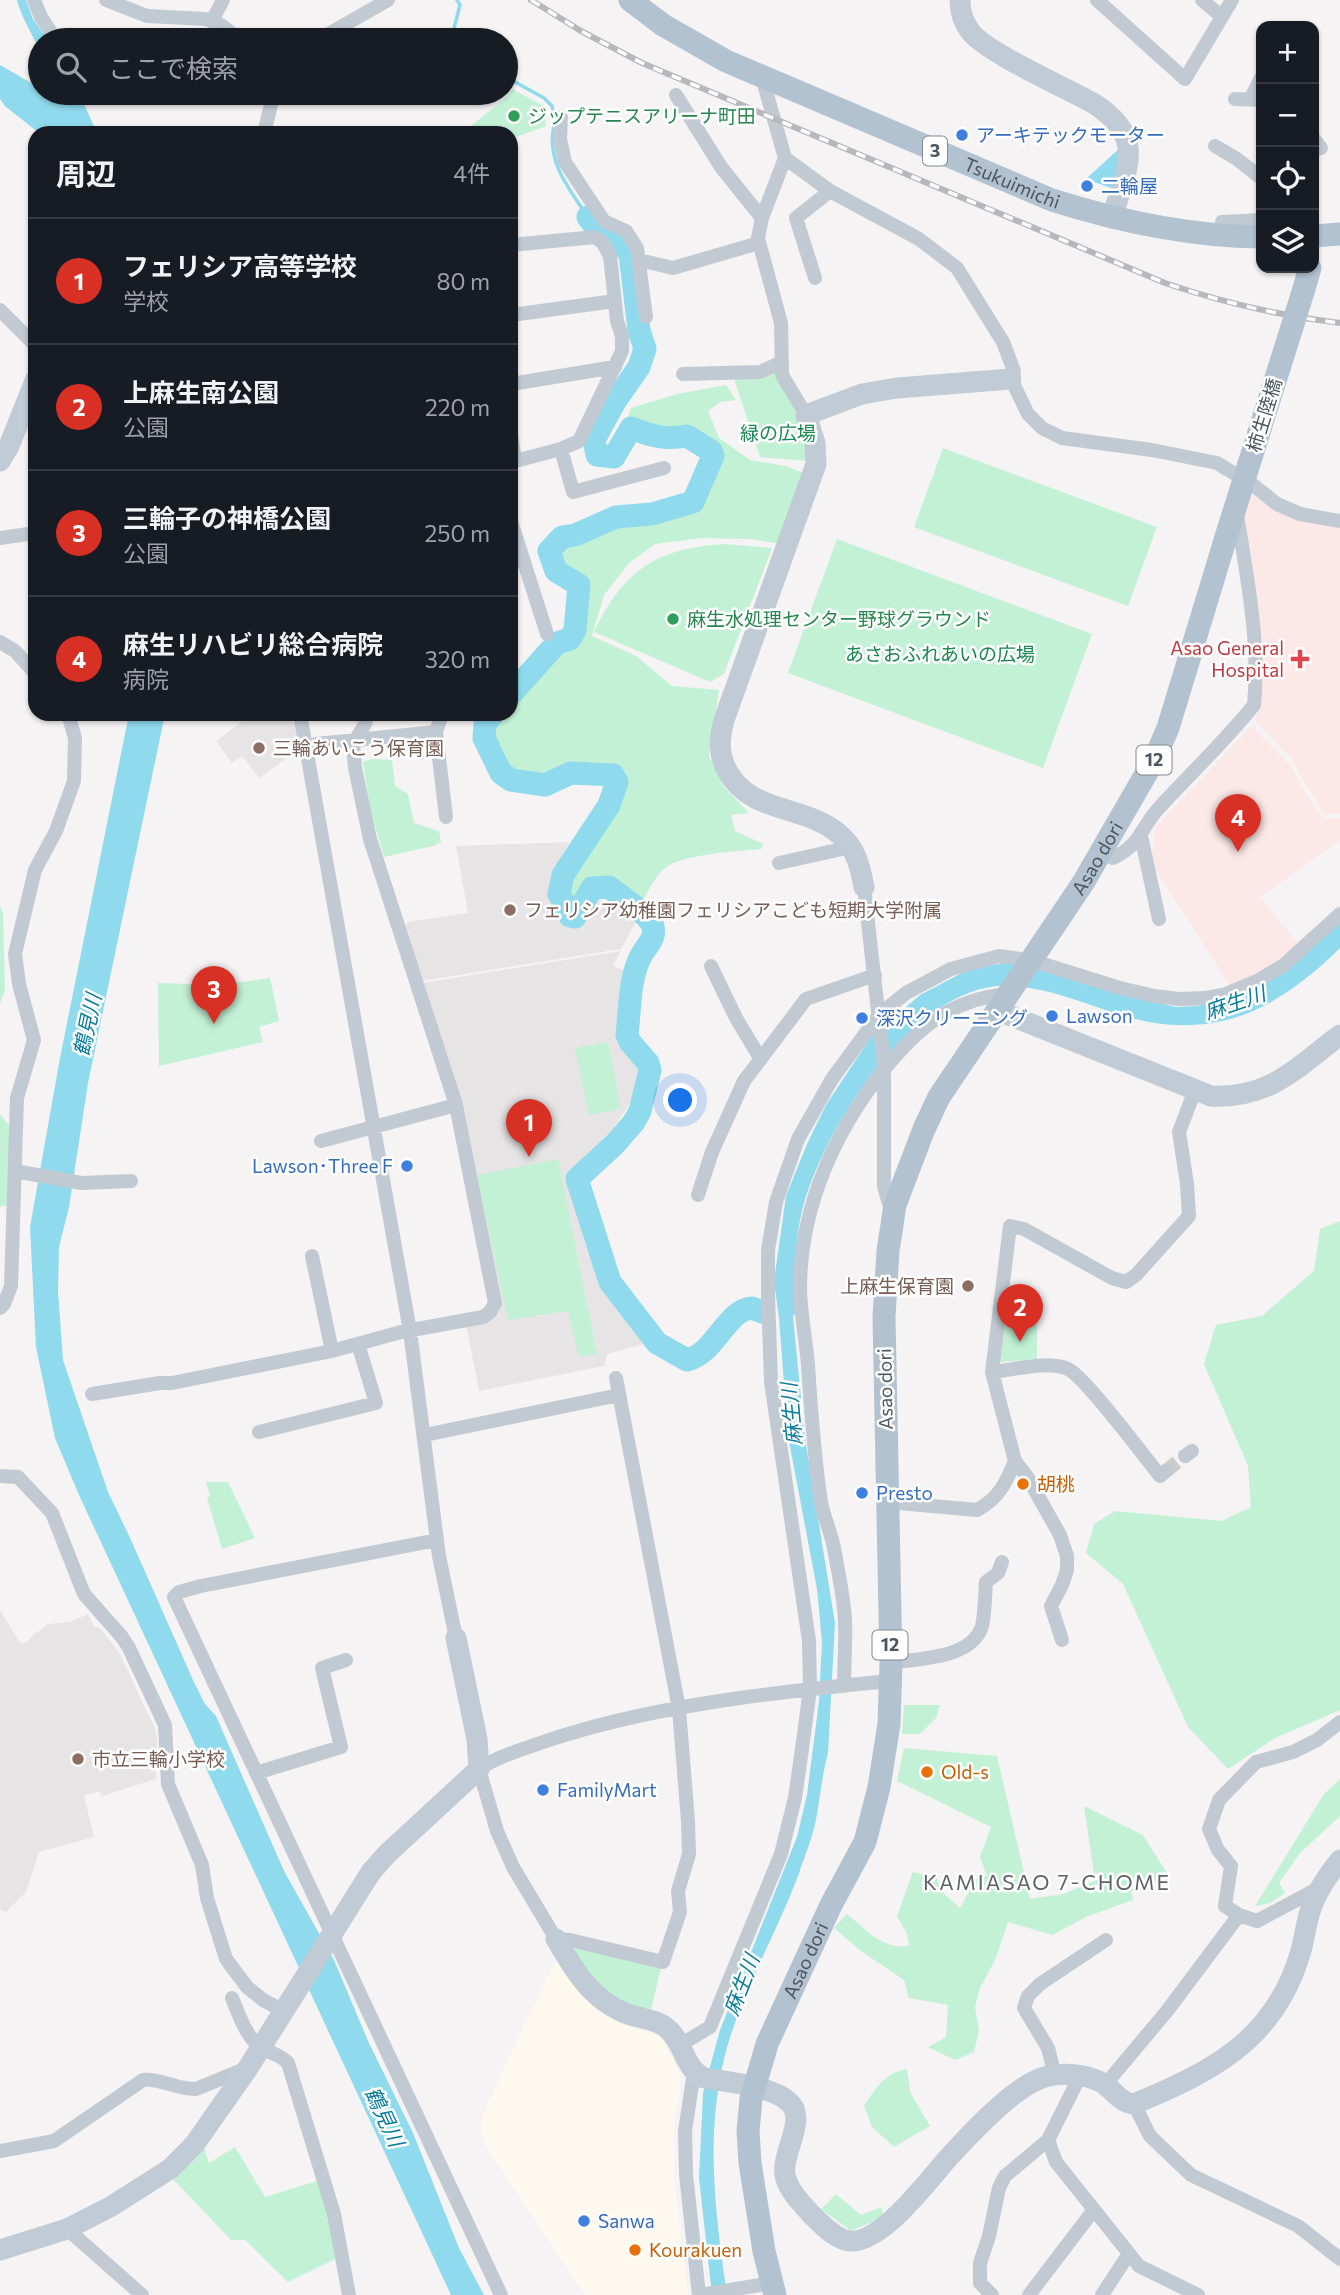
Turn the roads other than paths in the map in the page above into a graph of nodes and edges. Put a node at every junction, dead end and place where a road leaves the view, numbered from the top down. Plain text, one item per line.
1 (34, 0) edge
2 (106, 0) edge
3 (223, 0) edge
4 (388, 0) edge
5 (630, 0) edge
6 (960, 0) edge
7 (1097, 0) edge
8 (1202, 0) edge
9 (1232, 0) edge
10 (1221, 16) junction
11 (212, 21) junction
12 (48, 28) edge
13 (223, 28) edge
14 (339, 28) edge
15 (762, 77) junction
16 (676, 95) dead end
17 (1235, 99) dead end
18 (1256, 99) edge
19 (271, 105) edge
20 (561, 117) dead end
21 (266, 126) edge
22 (1215, 146) dead end
23 (785, 158) junction
24 (1256, 174) edge
25 (830, 191) junction
26 (762, 218) junction
27 (1112, 218) junction
28 (1256, 220) edge
29 (601, 230) junction
30 (1220, 236) junction
31 (1256, 237) edge
32 (759, 243) junction
33 (518, 244) edge
34 (639, 260) junction
35 (1309, 273) edge
36 (815, 278) dead end
37 (615, 301) junction
38 (0, 310) edge
39 (518, 314) edge
40 (646, 317) dead end
41 (28, 338) edge
42 (782, 362) junction
43 (615, 367) junction
44 (682, 374) dead end
45 (1011, 379) junction
46 (518, 383) edge
47 (28, 398) edge
48 (806, 415) junction
49 (561, 449) junction
50 (518, 460) edge
51 (0, 461) edge
52 (664, 468) dead end
53 (1231, 471) junction
54 (1340, 521) edge
55 (28, 534) edge
56 (1226, 537) joint
57 (0, 538) edge
58 (518, 543) edge
59 (547, 634) dead end
60 (0, 642) edge
61 (28, 665) edge
62 (70, 721) edge
63 (301, 721) edge
64 (365, 721) edge
65 (440, 721) edge
66 (436, 732) junction
67 (358, 739) junction
68 (307, 750) junction
69 (446, 817) dead end
70 (1142, 835) junction
71 (851, 847) junction
72 (1101, 853) junction
73 (779, 863) dead end
74 (864, 887) joint
75 (1340, 914) edge
76 (1159, 919) dead end
77 (1030, 960) junction
78 (711, 966) dead end
79 (875, 975) junction
80 (1002, 1002) junction
81 (880, 1020) junction
82 (1340, 1034) edge
83 (760, 1058) junction
84 (884, 1067) junction
85 (1195, 1090) junction
86 (456, 1105) junction
87 (374, 1127) junction
88 (321, 1141) dead end
89 (15, 1171) junction
90 (131, 1181) dead end
91 (698, 1195) dead end
92 (892, 1215) junction
93 (312, 1256) dead end
94 (0, 1308) edge
95 (410, 1331) junction
96 (358, 1344) junction
97 (332, 1351) junction
98 (992, 1373) junction
99 (616, 1378) dead end
100 (92, 1394) dead end
101 (619, 1395) junction
102 (259, 1432) dead end
103 (425, 1434) junction
104 (1015, 1461) junction
105 (1166, 1471) dead end
106 (0, 1476) edge
107 (887, 1502) junction
108 (437, 1541) junction
109 (1002, 1562) dead end
110 (456, 1638) joint
111 (1062, 1640) dead end
112 (346, 1660) dead end
113 (890, 1672) junction
114 (841, 1685) junction
115 (812, 1688) junction
116 (679, 1709) junction
117 (1340, 1722) edge
118 (479, 1769) junction
119 (256, 1773) junction
120 (1340, 1860) edge
121 (1322, 1886) junction
122 (1239, 1915) junction
123 (330, 1936) junction
124 (556, 1939) junction
125 (1106, 1940) dead end
126 (232, 1998) dead end
127 (284, 2011) junction
128 (680, 2045) junction
129 (261, 2048) junction
130 (248, 2068) junction
131 (696, 2073) junction
132 (1055, 2076) junction
133 (1080, 2076) junction
134 (1105, 2085) junction
135 (753, 2088) junction
136 (1135, 2104) junction
137 (1048, 2140) junction
138 (0, 2151) edge
139 (1093, 2211) junction
140 (67, 2229) junction
141 (0, 2250) edge
142 (1128, 2255) junction
143 (1340, 2259) edge
144 (774, 2289) edge
145 (980, 2289) edge
146 (1171, 2290) edge
147 (737, 2291) edge
148 (708, 2294) edge
149 (142, 2295) edge
150 (349, 2295) edge
151 (501, 2295) edge
152 (992, 2295) edge
153 (1029, 2295) edge
154 (1102, 2295) edge
155 (1198, 2295) edge

1 - 12 street
2 - 11 street
3 - 11 street
4 - 14 street
5 - 15 main road, Tsukuimichi / 3
6 - 27 street
7 - 10 street
8 - 10 street
9 - 10 street
11 - 13 street
15 - 23 street
15 - 27 main road, Tsukuimichi / 3
16 - 26 street
17 - 18 street
19 - 21 street
20 - 29 street
22 - 24 street
23 - 25 street
23 - 26 street
25 - 36 street
25 - 45 street
26 - 32 street
27 - 30 main road, Tsukuimichi / 3
28 - 30 street
29 - 33 street
29 - 34 street
29 - 37 street
30 - 31 main road, Tsukuimichi / 3
32 - 34 street
32 - 42 street
34 - 40 street
35 - 56 main road, 柿生陸橋 / 12, bridge
37 - 39 street
37 - 43 street
38 - 41 street
42 - 44 street
42 - 48 street
43 - 46 street
43 - 49 street
45 - 48 street
45 - 53 street
47 - 51 street
48 - 71 street
49 - 50 street
49 - 52 street
53 - 54 street
53 - 70 street
55 - 57 street
56 - 72 main road, Asao dori / 12
58 - 59 street
60 - 61 street
62 - 89 street
63 - 68 street
64 - 67 street
65 - 66 street
66 - 67 street
66 - 69 street
67 - 68 street
67 - 86 street
68 - 87 street
70 - 72 street
70 - 76 street
71 - 73 street
71 - 74 street
72 - 77 main road, Asao dori / 12
74 - 79 street
75 - 77 street
77 - 80 main road, Asao dori / 12
77 - 81 street
78 - 83 street
79 - 81 street
79 - 83 street
80 - 84 street
80 - 85 street
80 - 92 main road, Asao dori / 12
81 - 84 street
81 - 115 street
82 - 85 street
83 - 91 street
84 - 92 street
84 - 114 street
85 - 98 street
86 - 87 street
86 - 95 street
87 - 88 street
87 - 95 street
89 - 90 street
89 - 94 street
92 - 107 main road, Asao dori / 12
93 - 97 street
95 - 96 street
95 - 103 street
96 - 97 street
96 - 102 street
97 - 100 street
98 - 104 street
98 - 105 street
99 - 101 street
101 - 103 street
101 - 116 street
103 - 108 street
104 - 107 street
104 - 111 street
106 - 127 street
107 - 113 main road, Asao dori / 12
108 - 110 street
108 - 119 street
109 - 113 street
110 - 118 street
112 - 119 street
113 - 114 street
113 - 135 main road, Asao dori / 12
114 - 115 street
115 - 116 street
115 - 128 street
116 - 118 street
116 - 124 street
117 - 122 street
118 - 123 street
118 - 124 street
119 - 123 street
120 - 121 street
121 - 122 street
121 - 136 street
122 - 134 street
123 - 127 street
123 - 151 street
124 - 128 street
125 - 132 street
126 - 129 street
127 - 129 street
128 - 131 street
129 - 130 street
129 - 150 street
130 - 138 street
130 - 140 street
131 - 135 street
131 - 148 street
132 - 133 street
132 - 135 street
133 - 134 street
133 - 137 street
134 - 136 street
135 - 144 main road, Asao dori / 12
136 - 143 street
137 - 139 street
137 - 145 street
139 - 142 street
139 - 153 street
140 - 141 street
140 - 149 street
142 - 146 street
142 - 154 street
144 - 147 street
145 - 152 street
146 - 155 street
147 - 148 street

